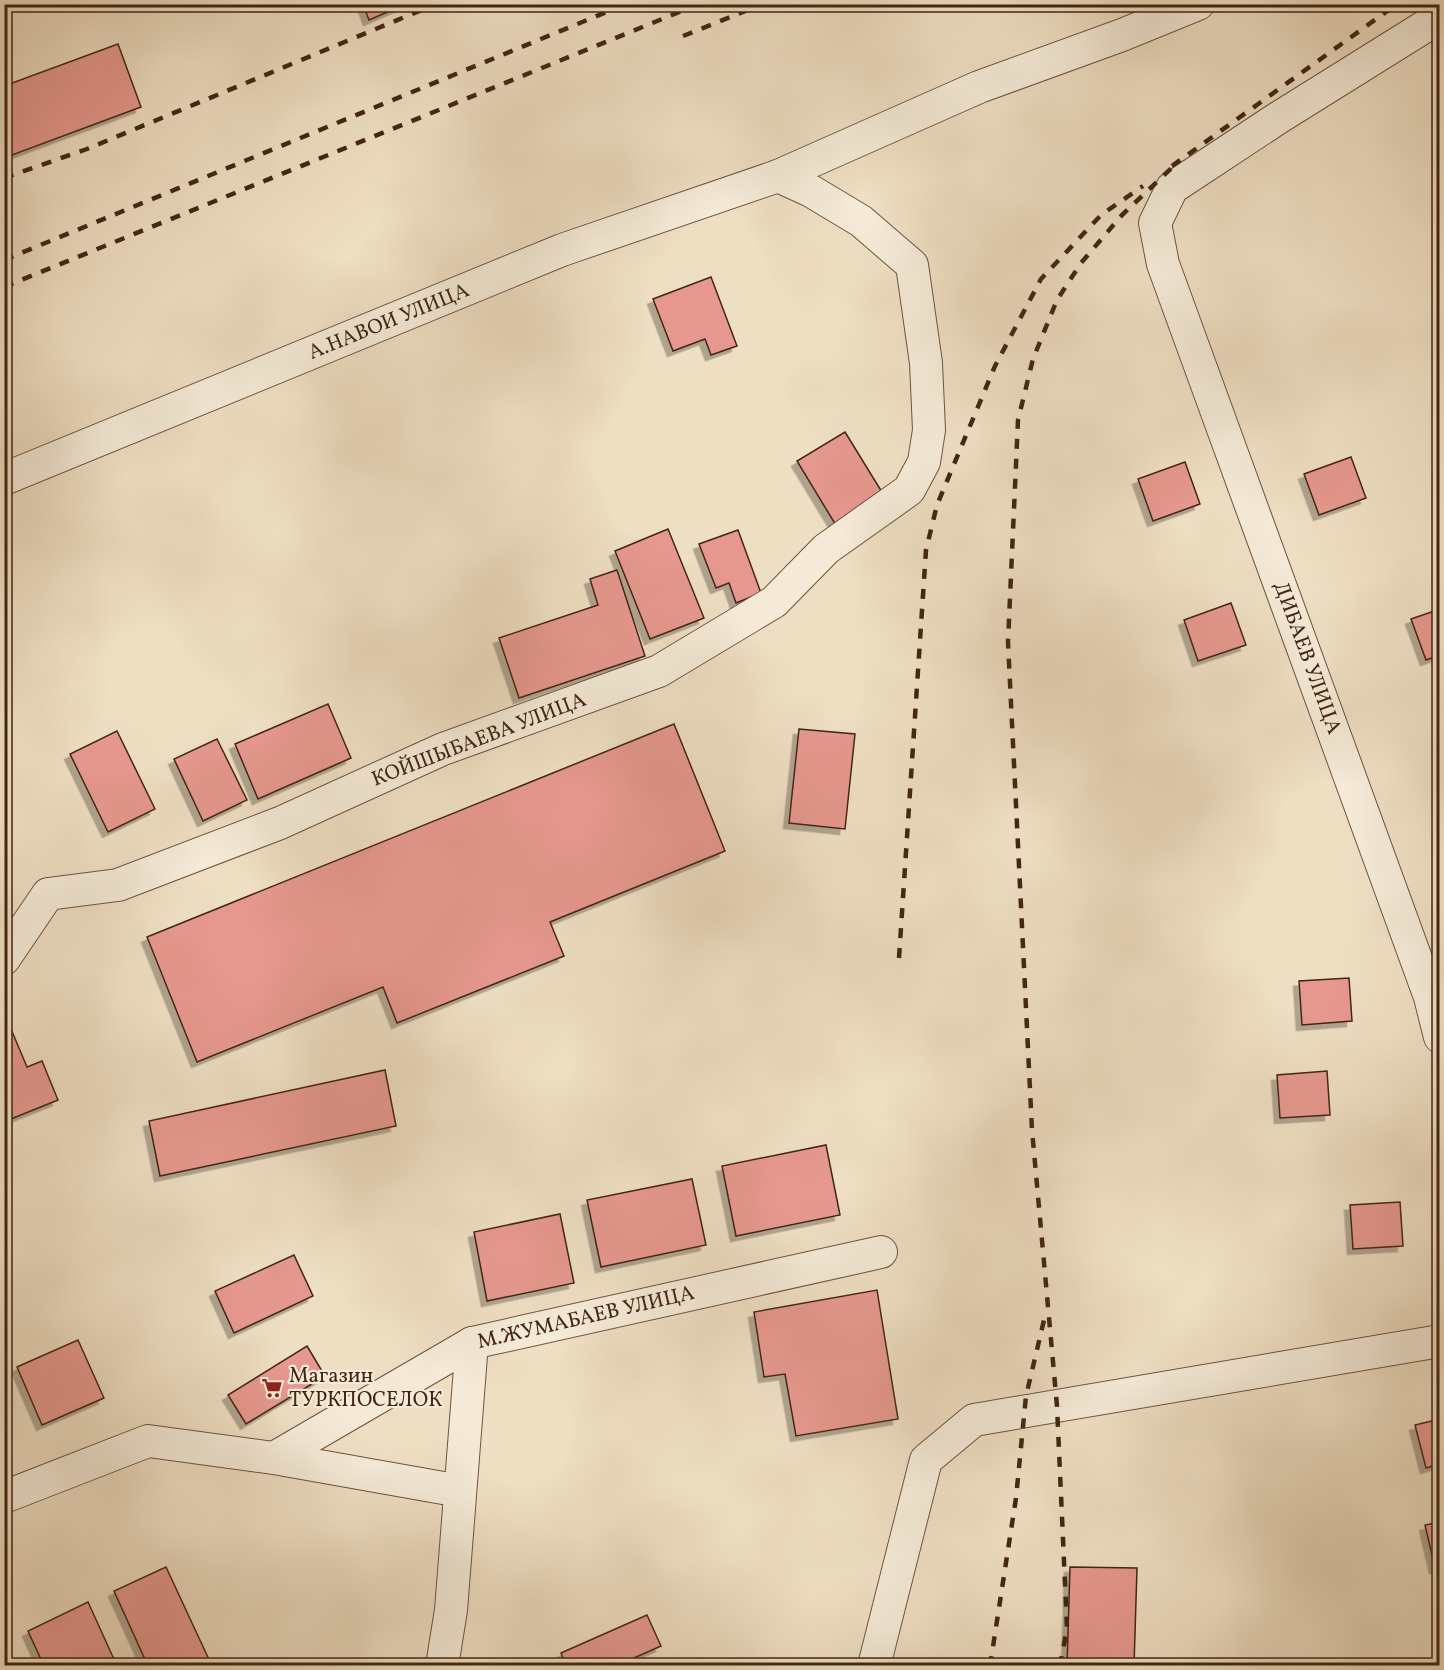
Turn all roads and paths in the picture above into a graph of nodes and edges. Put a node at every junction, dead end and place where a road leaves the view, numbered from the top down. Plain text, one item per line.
1 (1198, 4) edge
2 (1440, 17) edge
3 (778, 176) junction
4 (4, 479) edge
5 (4, 960) edge
6 (1440, 1037) edge
7 (881, 1252) dead end
8 (1440, 1341) edge
9 (472, 1343) junction
10 (274, 1458) junction
11 (460, 1491) junction
12 (4, 1497) edge
13 (442, 1665) edge
14 (874, 1665) edge

1 - 3 street, А.НАВОИ УЛИЦА
2 - 6 street, ДИБАЕВ УЛИЦА
3 - 4 street, А.НАВОИ УЛИЦА
3 - 5 street, КОЙШЫБАЕВА УЛИЦА
7 - 9 street, М.ЖУМАБАЕВ УЛИЦА
8 - 14 street
9 - 10 street, М.ЖУМАБАЕВ УЛИЦА
9 - 11 street
10 - 11 street
10 - 12 street
11 - 13 street

